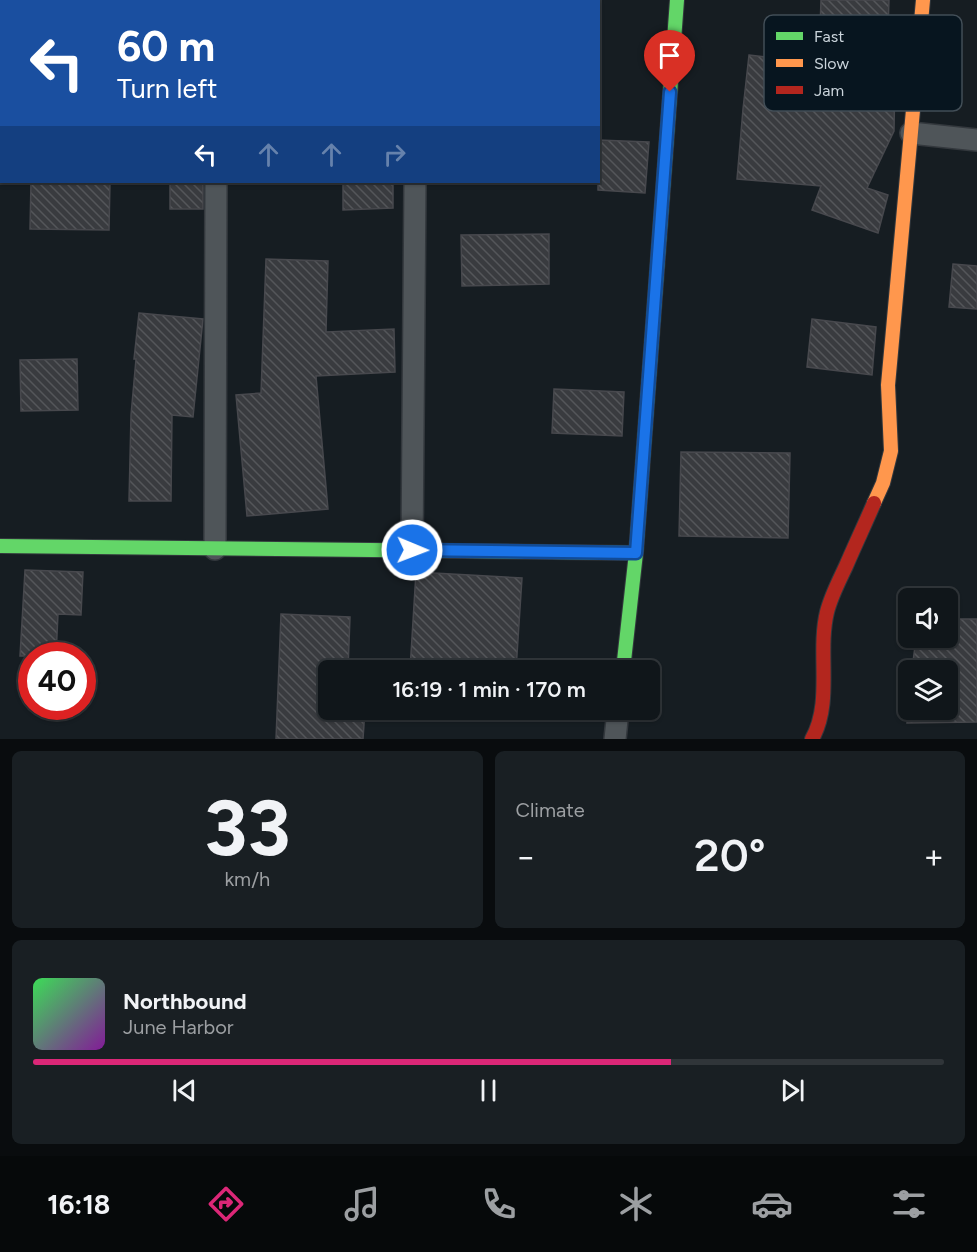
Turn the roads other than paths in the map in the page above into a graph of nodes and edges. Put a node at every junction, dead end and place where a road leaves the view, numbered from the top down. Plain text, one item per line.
1 (677, 0) edge
2 (922, 0) edge
3 (921, 15) edge
4 (912, 111) edge
5 (910, 133) junction
6 (977, 140) edge
7 (216, 183) edge
8 (415, 183) edge
9 (0, 546) edge
10 (215, 549) junction
11 (412, 550) junction
12 (636, 553) junction
13 (624, 660) edge
14 (617, 720) edge
15 (615, 739) edge
16 (812, 739) edge

1 - 12 street
2 - 3 street
4 - 5 street
5 - 6 street
5 - 16 street
7 - 10 street
8 - 11 street
9 - 10 street
10 - 11 street
11 - 12 street
12 - 13 street
14 - 15 street

